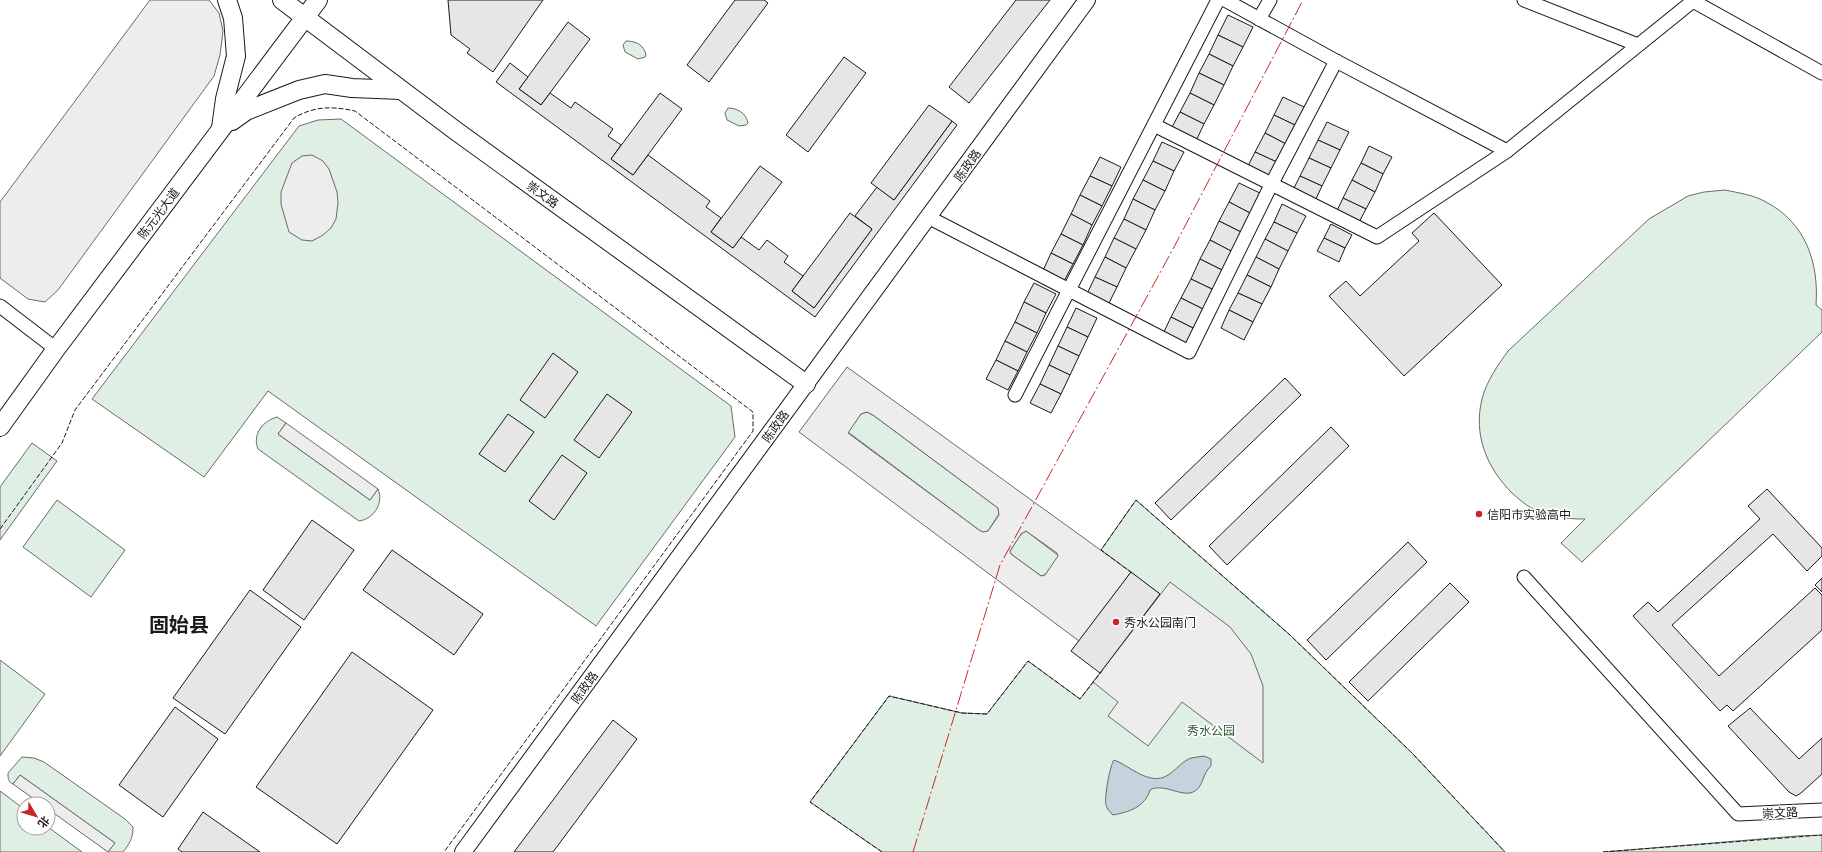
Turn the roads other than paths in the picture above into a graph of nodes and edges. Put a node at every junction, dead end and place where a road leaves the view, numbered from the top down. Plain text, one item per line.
1 (227, 0) edge
2 (282, 0) edge
3 (318, 0) edge
4 (1087, 0) edge
5 (1218, 0) edge
6 (1225, 0) edge
7 (1270, 0) edge
8 (1524, 0) edge
9 (1693, 1) edge
10 (304, 18) junction
11 (1259, 19) junction
12 (1638, 45) junction
13 (1336, 61) junction
14 (1822, 73) edge
15 (401, 90) junction
16 (1154, 125) junction
17 (221, 128) junction
18 (1507, 151) junction
19 (1272, 185) junction
20 (928, 218) junction
21 (1069, 290) junction
22 (0, 306) edge
23 (56, 349) junction
24 (806, 384) junction
25 (1016, 395) dead end
26 (0, 427) edge
27 (1524, 577) dead end
28 (1822, 810) edge
29 (464, 852) edge

1 - 17 main road
2 - 10 main road, 崇文路
3 - 10 main road, 陈元光大道
4 - 20 street, 陈政路
5 - 16 street
6 - 11 street
7 - 11 street
8 - 12 street
9 - 12 street
9 - 14 street
10 - 15 main road, 崇文路
10 - 17 main road, 陈元光大道
11 - 13 street
12 - 18 street
13 - 18 street
13 - 19 street
15 - 17 main road
15 - 24 main road, 崇文路
16 - 19 street
16 - 21 street
17 - 23 main road, 陈元光大道
18 - 19 street
19 - 21 street
20 - 21 street
20 - 24 street, 陈政路
21 - 25 street
22 - 23 street
23 - 26 main road, 陈元光大道
24 - 29 street, 陈政路
27 - 28 street, 崇文路

